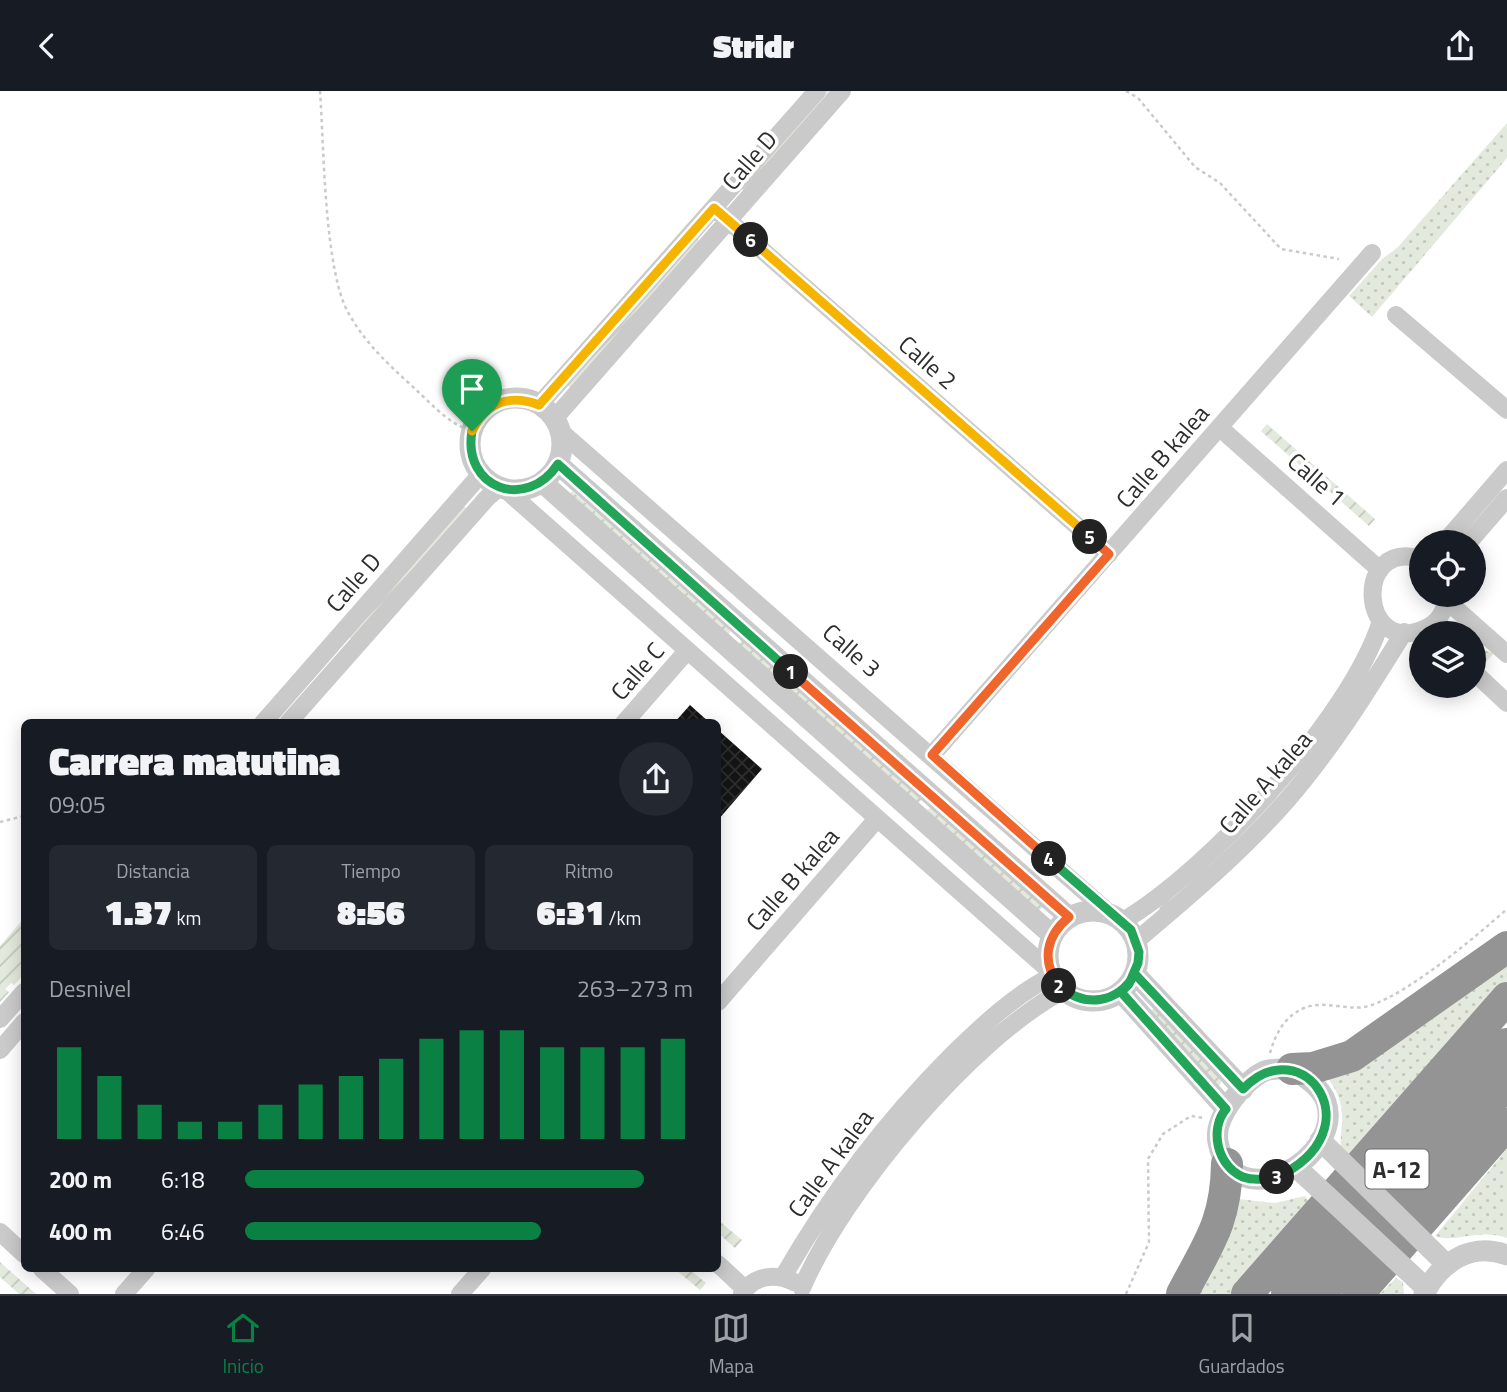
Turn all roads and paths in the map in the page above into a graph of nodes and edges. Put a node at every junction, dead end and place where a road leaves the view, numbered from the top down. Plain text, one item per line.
1 (320, 91) edge
2 (817, 91) edge
3 (842, 91) edge
4 (1126, 91) edge
5 (714, 208) junction
6 (728, 220) junction
7 (1372, 253) dead end
8 (1339, 259) dead end
9 (1396, 315) dead end
10 (1507, 409) edge
11 (551, 418) junction
12 (1220, 428) junction
13 (472, 431) junction
14 (558, 464) junction
15 (1507, 470) edge
16 (481, 474) junction
17 (542, 482) junction
18 (502, 488) junction
19 (1507, 498) edge
20 (1455, 530) edge
21 (1479, 530) edge
22 (1109, 554) junction
23 (1409, 558) edge
24 (1380, 570) junction
25 (1457, 607) edge
26 (1381, 621) junction
27 (1409, 631) edge
28 (1409, 640) edge
29 (687, 651) junction
30 (1507, 654) edge
31 (1486, 683) edge
32 (1507, 703) edge
33 (267, 719) edge
34 (292, 719) edge
35 (628, 719) edge
36 (932, 755) junction
37 (21, 817) edge
38 (876, 820) junction
39 (0, 822) edge
40 (1507, 909) edge
41 (1069, 917) junction
42 (1115, 917) junction
43 (1052, 935) junction
44 (1136, 941) junction
45 (1507, 947) edge
46 (1135, 974) junction
47 (1055, 979) junction
48 (1121, 992) junction
49 (21, 995) edge
50 (1507, 998) edge
51 (721, 999) edge
52 (0, 1019) edge
53 (21, 1026) edge
54 (1507, 1044) edge
55 (0, 1050) edge
56 (1280, 1070) junction
57 (1507, 1083) edge
58 (1243, 1089) junction
59 (1222, 1114) junction
60 (1507, 1124) edge
61 (1320, 1140) junction
62 (1227, 1164) junction
63 (1296, 1167) junction
64 (0, 1232) edge
65 (21, 1251) edge
66 (1507, 1255) edge
67 (1447, 1265) junction
68 (721, 1267) edge
69 (44, 1272) edge
70 (143, 1272) edge
71 (479, 1272) edge
72 (783, 1277) junction
73 (743, 1291) edge
74 (804, 1291) edge
75 (1425, 1291) edge
76 (70, 1294) edge
77 (124, 1294) edge
78 (460, 1294) edge
79 (1126, 1294) edge
80 (1182, 1294) edge
81 (1247, 1294) edge
82 (1287, 1294) edge
83 (1321, 1294) edge
84 (1358, 1294) edge

1 - 13 path
2 - 5 street, Calle D
3 - 6 street, Calle D
4 - 8 path
5 - 6 street, Calle 2
5 - 11 street, Calle D
6 - 11 street, Calle D
6 - 22 street, Calle 2
7 - 12 street, Calle B kalea
9 - 10 street
11 - 13 street
11 - 14 street
11 - 36 street, Calle 3
12 - 22 street, Calle B kalea
12 - 24 street, Calle 1
13 - 16 street
14 - 17 street
14 - 41 street
15 - 20 street
16 - 18 street
16 - 33 street, Calle D
17 - 18 street
17 - 43 street
18 - 29 street
18 - 34 street, Calle D
19 - 21 street
22 - 36 street, Calle B kalea
23 - 24 street
24 - 26 street
25 - 30 street
26 - 27 street
26 - 42 street, Calle A kalea
28 - 44 street, Calle A kalea
29 - 35 street, Calle C
29 - 38 street
31 - 32 street
36 - 42 street, Calle 3
37 - 39 path
38 - 47 street
38 - 51 street, Calle B kalea
40 - 56 path
41 - 42 street
41 - 43 street
42 - 44 street
43 - 47 street
44 - 46 street
45 - 56 highway
46 - 48 street
46 - 58 street
47 - 48 street
47 - 72 street, Calle A kalea
47 - 74 street, Calle A kalea
48 - 59 street
49 - 52 street
50 - 81 highway
53 - 55 street
54 - 82 highway, A-12
56 - 58 street
56 - 61 street
57 - 83 highway, A-12
58 - 59 street
59 - 62 street
59 - 79 path
60 - 84 highway
61 - 63 street
61 - 67 street, bridge
62 - 63 street
62 - 80 highway
63 - 75 street, bridge
64 - 65 street
66 - 67 street
67 - 75 street
68 - 73 street
69 - 76 street
70 - 77 street
71 - 78 street
72 - 73 street
72 - 74 street

